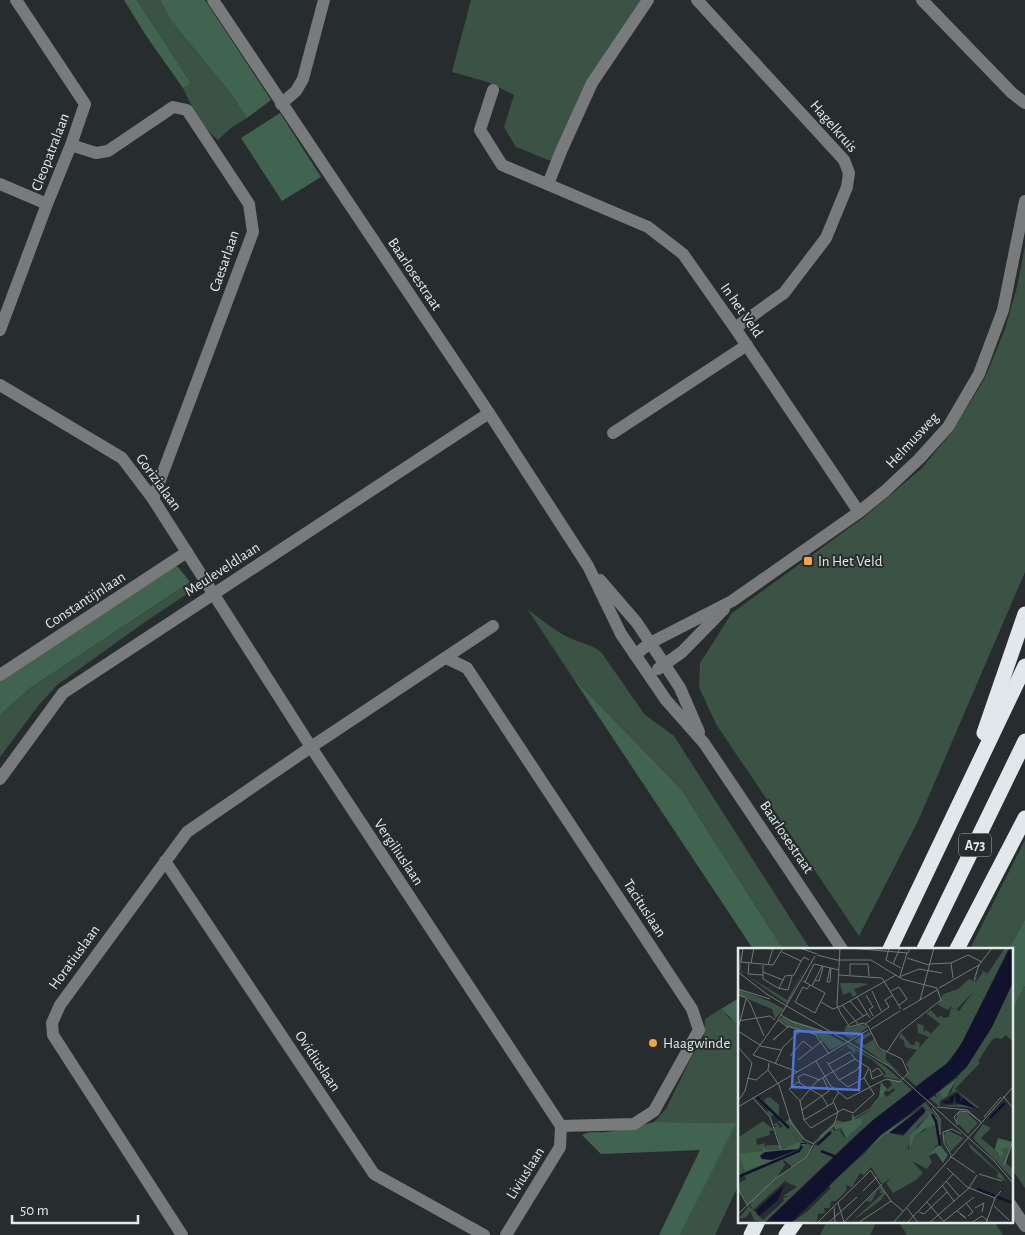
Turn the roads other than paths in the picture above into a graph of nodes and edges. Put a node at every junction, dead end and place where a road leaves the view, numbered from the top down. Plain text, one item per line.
1 (16, 0) edge
2 (213, 0) edge
3 (324, 0) edge
4 (648, 0) edge
5 (697, 0) edge
6 (922, 0) edge
7 (493, 90) dead end
8 (1025, 103) edge
9 (281, 104) junction
10 (71, 145) junction
11 (0, 184) edge
12 (548, 184) junction
13 (1025, 201) edge
14 (47, 204) junction
15 (736, 328) junction
16 (0, 330) edge
17 (747, 345) junction
18 (0, 386) edge
19 (489, 413) junction
20 (613, 433) dead end
21 (153, 499) junction
22 (859, 512) junction
23 (187, 552) junction
24 (588, 566) junction
25 (213, 594) junction
26 (732, 601) junction
27 (1025, 614) edge
28 (493, 626) dead end
29 (650, 643) junction
30 (635, 655) junction
31 (446, 658) junction
32 (665, 665) junction
33 (1025, 666) edge
34 (0, 675) edge
35 (650, 675) junction
36 (1025, 741) edge
37 (704, 743) junction
38 (310, 747) junction
39 (0, 779) edge
40 (960, 801) junction
41 (1025, 818) edge
42 (165, 861) junction
43 (841, 948) edge
44 (890, 948) edge
45 (924, 948) edge
46 (958, 948) edge
47 (561, 1126) junction
48 (1012, 1206) edge
49 (758, 1222) edge
50 (793, 1222) edge
51 (1025, 1226) edge
52 (182, 1235) edge
53 (484, 1235) edge
54 (506, 1235) edge
55 (751, 1235) edge
56 (786, 1235) edge

1 - 10 street, Cleopatralaan
2 - 9 street, Baarlosestraat
3 - 9 street
4 - 12 street
5 - 15 street, Hagelkruis
6 - 8 street
7 - 12 street, In het Veld
9 - 19 street, Baarlosestraat
10 - 14 street, Cleopatralaan
10 - 21 street, Caesarlaan
11 - 14 street
12 - 15 street, In het Veld
13 - 22 street, Helmusweg
14 - 16 street, Cleopatralaan
15 - 17 street, In het Veld
17 - 20 street
17 - 22 street, In het Veld
18 - 21 street, Gorizialaan
19 - 24 street, Baarlosestraat
19 - 25 street, Meuleveldlaan
21 - 23 street, Gorizialaan
22 - 26 street, Helmusweg
23 - 25 street, Gorizialaan
23 - 34 street, Constantijnlaan
24 - 29 street, Baarlosestraat
24 - 30 street, Baarlosestraat
25 - 38 street, Vergiliuslaan
25 - 39 street, Meuleveldlaan
26 - 29 street, Helmusweg
26 - 32 street, Helmusweg
27 - 40 highway, A73
28 - 31 street
29 - 30 street, Helmusweg
29 - 32 street, Baarlosestraat
30 - 35 street, Baarlosestraat
31 - 38 street
31 - 47 street, Tacituslaan
32 - 35 street, Helmusweg
32 - 37 street, Baarlosestraat
33 - 40 highway, A73
35 - 37 street, Baarlosestraat
36 - 45 highway, A73
37 - 43 street, Baarlosestraat
38 - 42 street, Horatiuslaan
38 - 47 street, Vergiliuslaan
40 - 44 highway, A73
41 - 46 highway, A73
42 - 52 street, Horatiuslaan
42 - 53 street, Ovidiuslaan
47 - 54 street, Liviuslaan
48 - 51 street
49 - 55 highway
50 - 56 highway

